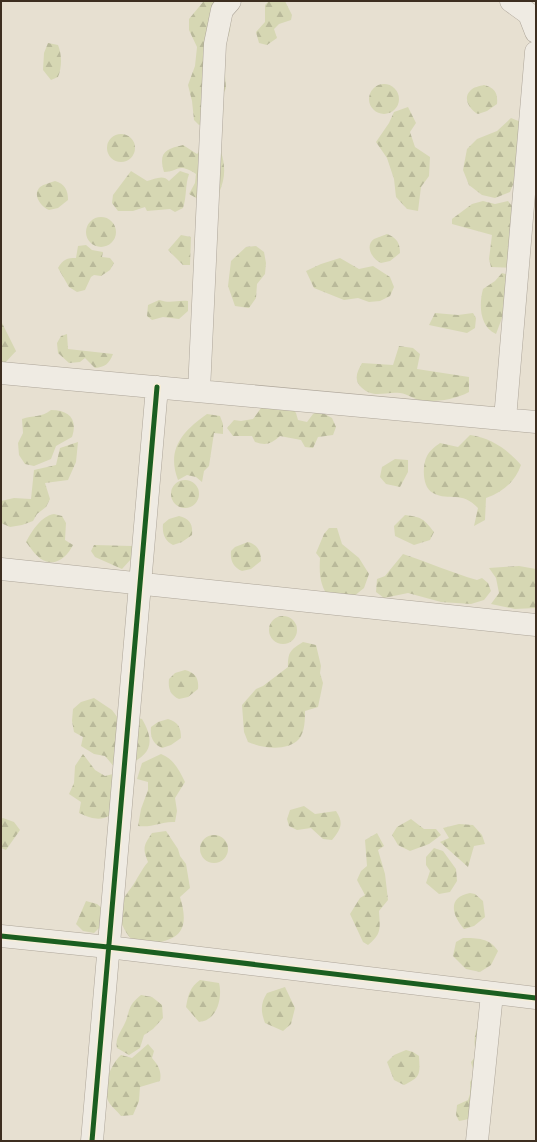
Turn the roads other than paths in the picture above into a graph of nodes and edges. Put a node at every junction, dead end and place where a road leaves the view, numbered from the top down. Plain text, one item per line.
1 (230, 1) edge
2 (511, 1) edge
3 (536, 32) edge
4 (536, 52) edge
5 (1, 373) edge
6 (157, 387) junction
7 (199, 391) junction
8 (505, 419) junction
9 (536, 422) edge
10 (1, 569) edge
11 (140, 584) junction
12 (536, 625) edge
13 (1, 936) edge
14 (108, 947) junction
15 (492, 994) junction
16 (536, 998) edge
17 (92, 1141) edge
18 (477, 1141) edge

1 - 7 street
2 - 3 street
4 - 8 street
5 - 6 street
6 - 7 street
6 - 11 street
7 - 8 street
8 - 9 street
10 - 11 street
11 - 12 street
11 - 14 street
13 - 14 street
14 - 15 street
14 - 17 street
15 - 16 street
15 - 18 street

